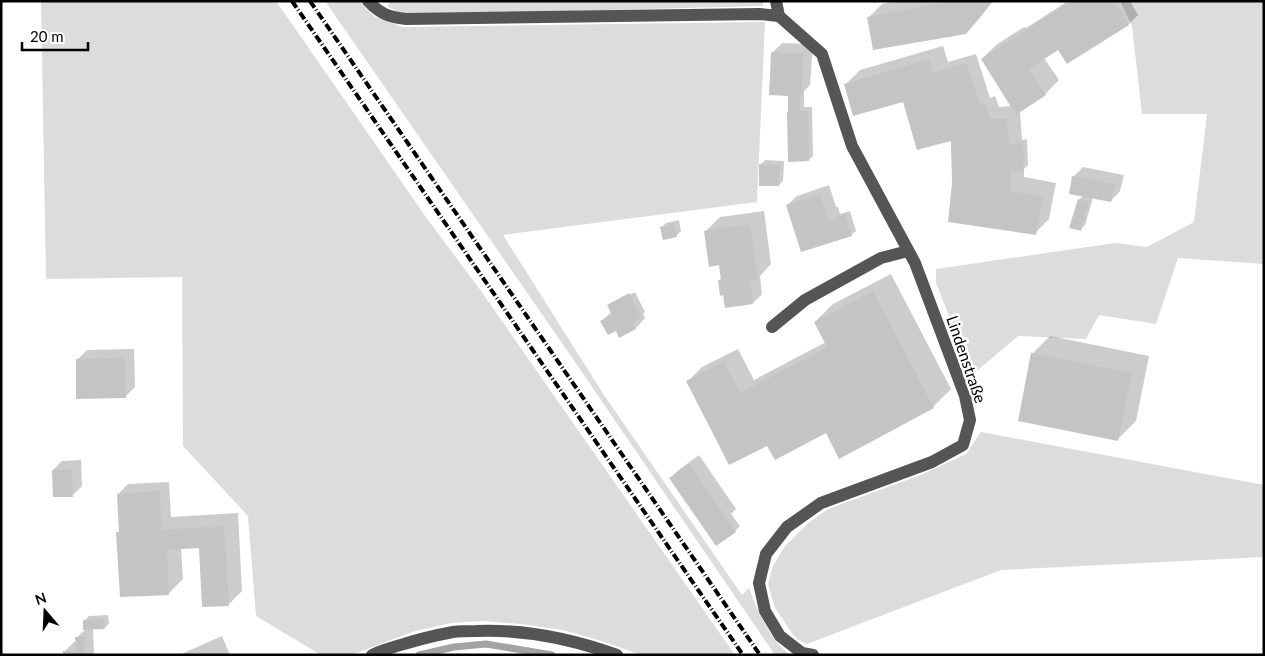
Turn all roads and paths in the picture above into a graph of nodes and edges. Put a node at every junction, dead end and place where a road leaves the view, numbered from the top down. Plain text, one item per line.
1 (368, 1) edge
2 (776, 1) edge
3 (779, 16) junction
4 (908, 251) junction
5 (772, 327) dead end
6 (372, 655) edge
7 (616, 655) edge
8 (813, 655) edge

1 - 3 street
2 - 3 street
3 - 4 street, Lindenstraße
4 - 5 street
4 - 8 street, Lindenstraße
6 - 7 street

